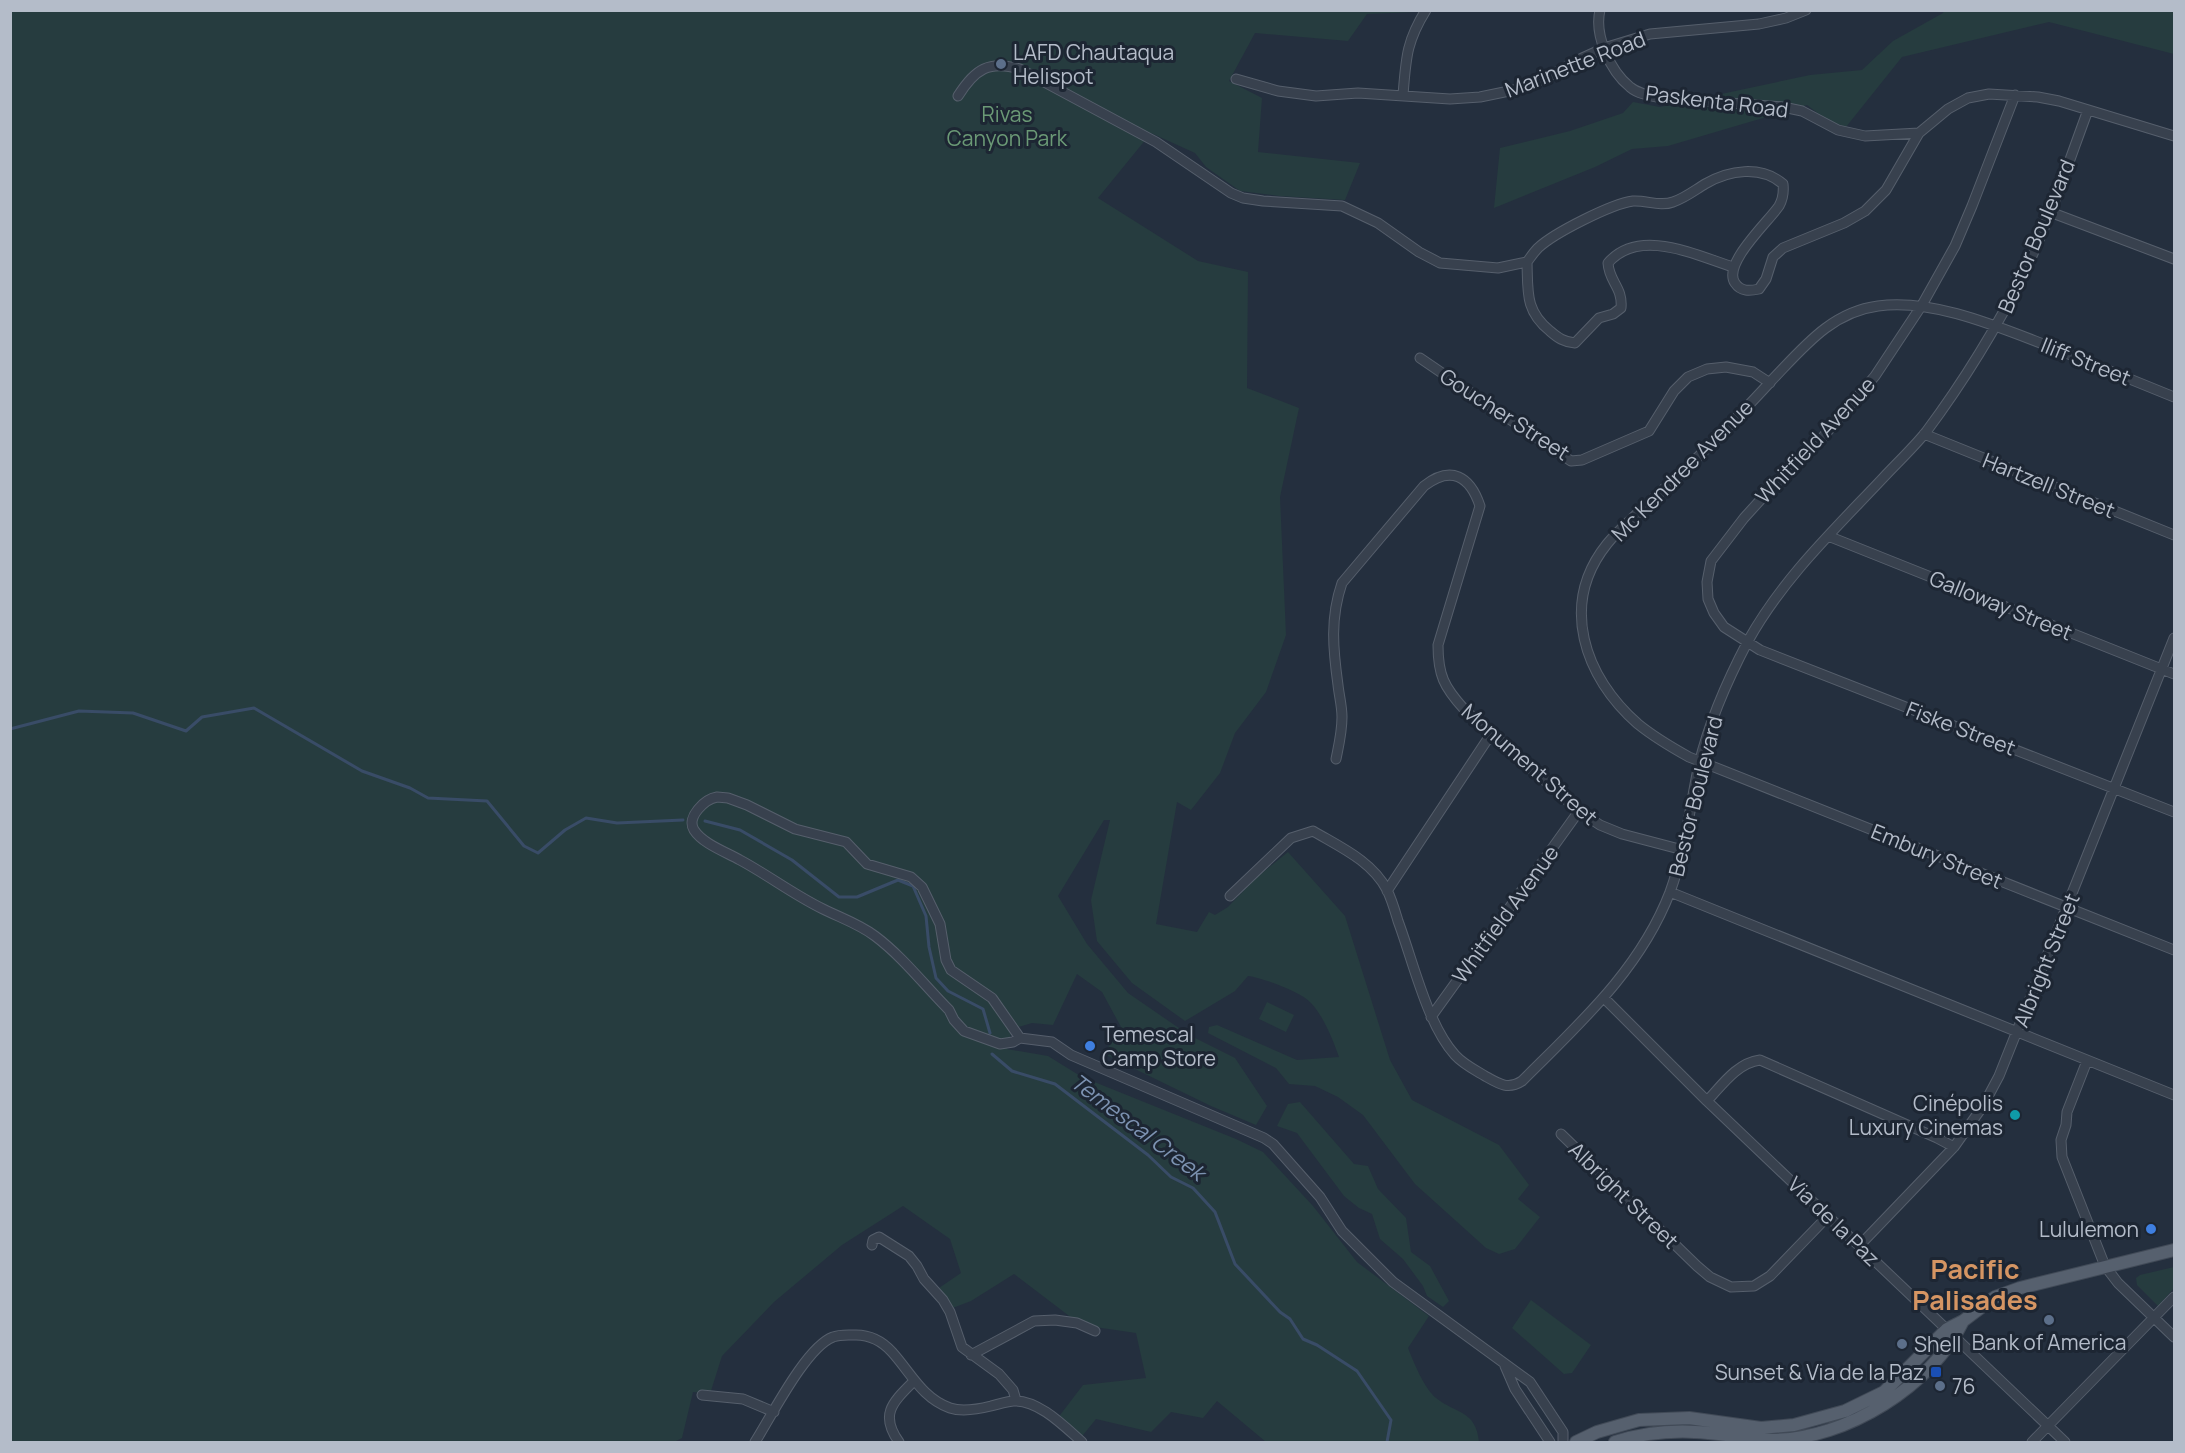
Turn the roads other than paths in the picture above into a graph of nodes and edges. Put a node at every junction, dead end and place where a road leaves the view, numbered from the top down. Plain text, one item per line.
1 (1426, 10) edge
2 (1600, 10) edge
3 (1806, 10) edge
4 (1604, 48) junction
5 (1236, 79) dead end
6 (1403, 95) junction
7 (2015, 95) junction
8 (958, 96) dead end
9 (2088, 110) junction
10 (1919, 133) junction
11 (2175, 136) edge
12 (2050, 212) junction
13 (2175, 259) edge
14 (1527, 262) junction
15 (1733, 267) junction
16 (1922, 305) junction
17 (1997, 326) junction
18 (1420, 358) dead end
19 (1770, 382) junction
20 (2175, 397) edge
21 (1924, 434) junction
22 (2175, 535) edge
23 (1828, 536) junction
24 (2175, 638) edge
25 (1747, 643) junction
26 (2162, 669) junction
27 (2175, 674) edge
28 (1491, 734) junction
29 (1335, 759) dead end
30 (1700, 761) junction
31 (2115, 789) junction
32 (1579, 811) junction
33 (2175, 812) edge
34 (1683, 850) junction
35 (1387, 891) junction
36 (1670, 892) junction
37 (1230, 896) dead end
38 (2067, 908) junction
39 (2175, 950) edge
40 (1604, 998) junction
41 (1431, 1017) junction
42 (2017, 1033) junction
43 (1020, 1038) junction
44 (2087, 1061) junction
45 (2175, 1095) edge
46 (1707, 1101) junction
47 (1561, 1134) dead end
48 (1954, 1148) junction
49 (1828, 1216) junction
50 (872, 1245) dead end
51 (1859, 1246) junction
52 (2175, 1250) edge
53 (2105, 1266) junction
54 (2175, 1297) edge
55 (2154, 1318) junction
56 (1095, 1331) dead end
57 (1951, 1333) junction
58 (2175, 1337) edge
59 (970, 1355) junction
60 (1504, 1364) junction
61 (914, 1381) junction
62 (702, 1395) dead end
63 (1016, 1400) junction
64 (774, 1412) junction
65 (2048, 1426) junction
66 (755, 1443) edge
67 (899, 1443) edge
68 (1082, 1443) edge
69 (1550, 1443) edge
70 (1563, 1443) edge
71 (1576, 1443) edge
72 (1615, 1443) edge
73 (2032, 1443) edge
74 (2065, 1443) edge

1 - 6 street
2 - 4 street, Paskenta Road
3 - 4 street, Marinette Road
4 - 6 street, Marinette Road
4 - 10 street, Paskenta Road
5 - 6 street, Marinette Road
7 - 9 street
7 - 10 street
7 - 16 street, Whitfield Avenue
8 - 14 street
9 - 11 street
9 - 12 street, Bestor Boulevard
10 - 15 street
12 - 13 street
12 - 17 street, Bestor Boulevard
14 - 15 street
14 - 15 street
16 - 17 street, Mc Kendree Avenue
16 - 19 street, Mc Kendree Avenue
16 - 25 street, Whitfield Avenue
17 - 20 street, Iliff Street
17 - 21 street, Bestor Boulevard
18 - 19 street, Goucher Street
19 - 30 street, Mc Kendree Avenue
21 - 22 street, Hartzell Street
21 - 23 street, Bestor Boulevard
23 - 25 street, Bestor Boulevard
23 - 26 street, Galloway Street
24 - 26 street, Albright Street
25 - 30 street, Bestor Boulevard
25 - 31 street, Fiske Street
26 - 27 street, Galloway Street
26 - 31 street, Albright Street
28 - 29 street, Monument Street
28 - 32 street, Monument Street
28 - 35 street
30 - 34 street, Bestor Boulevard
30 - 38 street, Embury Street
31 - 33 street, Fiske Street
31 - 38 street, Albright Street
32 - 34 street, Monument Street
32 - 41 street, Whitfield Avenue
34 - 36 street, Bestor Boulevard
35 - 37 street, Bestor Boulevard
35 - 41 street, Bestor Boulevard
36 - 40 street, Bestor Boulevard
36 - 42 street
38 - 39 street, Embury Street
38 - 42 street, Albright Street
40 - 41 street, Bestor Boulevard
40 - 46 street, Via de la Paz
42 - 44 street
42 - 48 street, Albright Street
43 - 43 street
43 - 60 street
44 - 45 street
44 - 53 street
46 - 48 street
46 - 49 street, Via de la Paz
47 - 49 street, Albright Street
48 - 51 street, Albright Street
49 - 51 street, Via de la Paz
50 - 59 street
51 - 57 street, Via de la Paz
52 - 53 main road
53 - 55 street
53 - 57 main road
54 - 55 street
55 - 58 street
55 - 65 street
56 - 59 street
57 - 65 street, Via de la Paz
57 - 71 main road
57 - 72 main road
59 - 63 street
60 - 69 street
60 - 70 street
61 - 63 street
61 - 64 street
61 - 67 street
62 - 64 street
63 - 68 street
64 - 66 street
65 - 73 street
65 - 74 street, Via de la Paz

